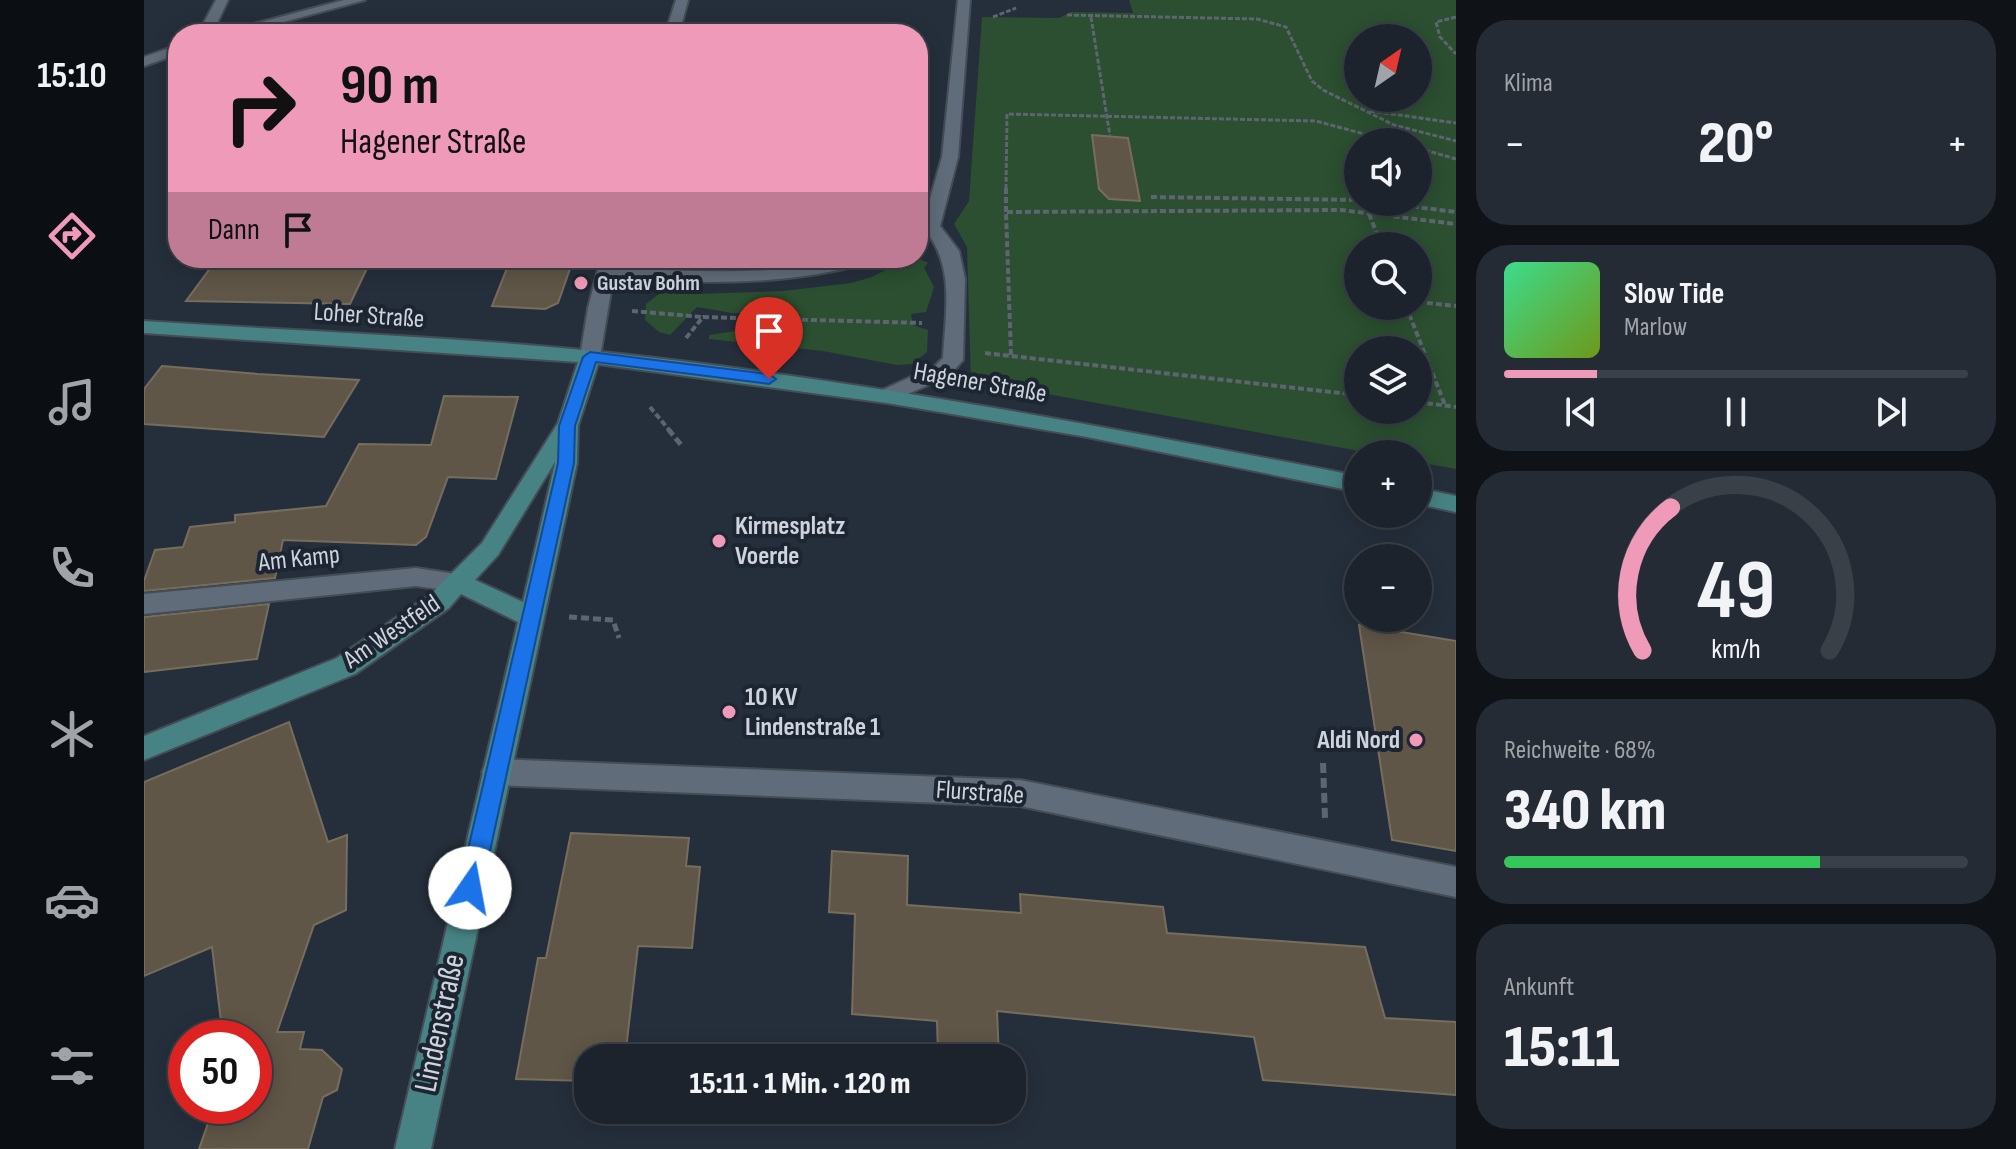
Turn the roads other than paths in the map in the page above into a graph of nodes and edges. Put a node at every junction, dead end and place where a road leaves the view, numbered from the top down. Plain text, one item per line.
1 (222, 0) edge
2 (359, 0) edge
3 (682, 0) edge
4 (964, 0) edge
5 (210, 24) edge
6 (263, 24) edge
7 (675, 24) edge
8 (168, 53) edge
9 (144, 62) edge
10 (928, 218) edge
11 (928, 232) edge
12 (607, 268) edge
13 (623, 268) edge
14 (826, 268) edge
15 (144, 327) edge
16 (590, 357) junction
17 (887, 396) junction
18 (567, 426) junction
19 (1344, 481) edge
20 (1432, 499) edge
21 (1456, 504) edge
22 (460, 583) junction
23 (144, 604) edge
24 (532, 617) junction
25 (144, 748) edge
26 (496, 772) junction
27 (1456, 882) edge
28 (413, 1149) edge

1 - 5 street
2 - 6 street
3 - 7 street
4 - 10 street
8 - 9 street
11 - 17 street
12 - 16 street, Lindenstraße
13 - 14 street
15 - 16 main road, Loher Straße
16 - 17 main road, Hagener Straße
16 - 18 main road, Lindenstraße
17 - 19 main road, Hagener Straße
18 - 22 main road, Am Westfeld
18 - 24 main road, Lindenstraße
20 - 21 main road
22 - 23 street, Am Kamp
22 - 24 main road
22 - 25 main road, Am Westfeld
24 - 26 main road, Lindenstraße
26 - 27 street, Flurstraße
26 - 28 main road, Lindenstraße

